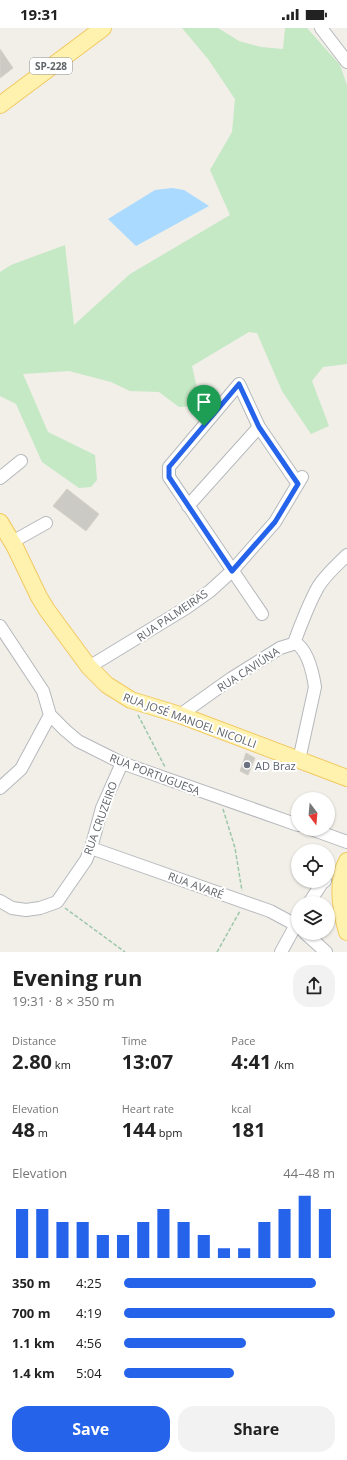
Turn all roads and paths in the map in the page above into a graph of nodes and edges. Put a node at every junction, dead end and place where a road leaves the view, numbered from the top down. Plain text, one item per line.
1 (102, 28) edge
2 (321, 28) edge
3 (347, 62) edge
4 (0, 104) edge
5 (259, 427) junction
6 (21, 461) dead end
7 (0, 478) edge
8 (188, 506) junction
9 (0, 522) edge
10 (46, 523) dead end
11 (12, 542) junction
12 (347, 555) edge
13 (232, 571) junction
14 (262, 614) dead end
15 (0, 626) edge
16 (294, 643) junction
17 (90, 667) junction
18 (131, 700) junction
19 (50, 715) junction
20 (180, 716) junction
21 (299, 760) junction
22 (122, 763) junction
23 (347, 778) edge
24 (172, 781) junction
25 (2, 783) edge
26 (219, 798) junction
27 (291, 823) edge
28 (330, 836) edge
29 (347, 842) edge
30 (91, 848) junction
31 (345, 864) edge
32 (335, 873) edge
33 (0, 901) edge
34 (57, 902) junction
35 (244, 902) junction
36 (291, 921) edge
37 (347, 932) edge
38 (291, 934) edge
39 (313, 940) edge
40 (125, 952) edge
41 (217, 952) edge
42 (281, 952) edge
43 (326, 952) edge

1 - 4 main road, SP-228
2 - 3 street
5 - 8 street
5 - 8 street
5 - 13 street, RUA PALMEIRAS
6 - 7 street
8 - 13 street
9 - 11 main road, RUA JOSÉ MANOEL NICOLLI
10 - 11 street
11 - 17 main road, RUA JOSÉ MANOEL NICOLLI
12 - 16 street
13 - 14 street
13 - 17 street, RUA PALMEIRAS
15 - 19 street, RUA PORTUGUESA
16 - 20 street, RUA CAVIÚNA
16 - 21 street
17 - 18 main road, RUA JOSÉ MANOEL NICOLLI
18 - 20 main road, RUA JOSÉ MANOEL NICOLLI
18 - 24 path
19 - 22 street, RUA PORTUGUESA
19 - 25 street
20 - 21 main road, RUA JOSÉ MANOEL NICOLLI
21 - 23 main road, RUA JOSÉ MANOEL NICOLLI
22 - 24 street, RUA PORTUGUESA
22 - 30 street, RUA CRUZEIRO
24 - 26 street, RUA PORTUGUESA
26 - 27 street, RUA PORTUGUESA
26 - 35 path
28 - 29 street
30 - 34 street, RUA CRUZEIRO
30 - 35 street, RUA AVARÉ
31 - 32 street
31 - 37 main road
33 - 34 street
34 - 40 path
35 - 36 street, RUA AVARÉ
35 - 41 path
38 - 42 street
39 - 43 street

